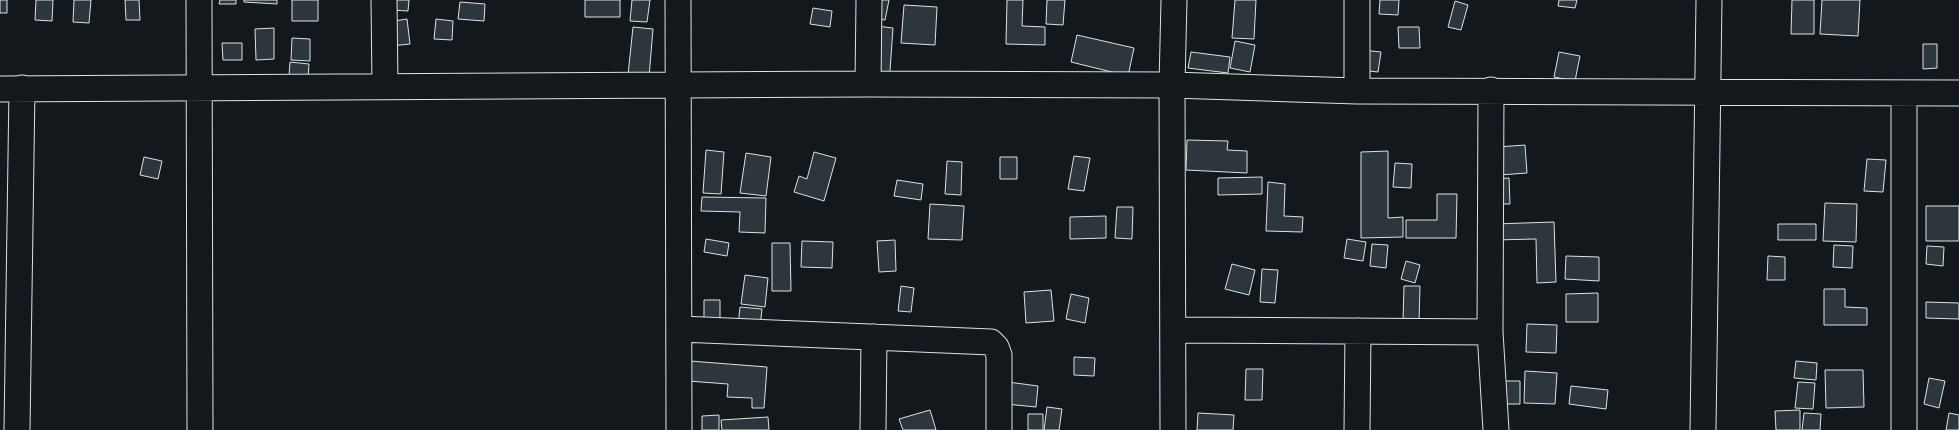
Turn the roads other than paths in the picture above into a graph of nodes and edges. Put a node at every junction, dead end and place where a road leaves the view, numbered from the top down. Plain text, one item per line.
1 (199, 0) edge
2 (384, 0) edge
3 (678, 0) edge
4 (868, 0) edge
5 (1174, 0) edge
6 (1357, 0) edge
7 (1709, 0) edge
8 (868, 84) junction
9 (1172, 85) junction
10 (199, 86) junction
11 (384, 86) junction
12 (678, 86) junction
13 (11, 89) edge
14 (1491, 90) junction
15 (1708, 90) junction
16 (1357, 91) junction
17 (1904, 93) junction
18 (1959, 93) edge
19 (680, 329) junction
20 (1174, 330) junction
21 (1358, 332) junction
22 (1490, 332) junction
23 (9, 336) edge
24 (874, 337) junction
25 (17, 430) edge
26 (200, 430) edge
27 (679, 430) edge
28 (873, 430) edge
29 (999, 430) edge
30 (1173, 430) edge
31 (1357, 430) edge
32 (1496, 430) edge
33 (1703, 430) edge
34 (1904, 430) edge

1 - 10 street
2 - 11 street
3 - 12 street
4 - 8 street
5 - 9 street
6 - 16 street
7 - 15 street
8 - 9 street
8 - 12 street
9 - 16 street
9 - 20 street
10 - 11 street
10 - 13 street
10 - 26 street
11 - 12 street
12 - 19 street
13 - 23 street
14 - 15 street
14 - 16 street
14 - 22 street
15 - 17 street
15 - 33 street
17 - 18 street
17 - 34 street
19 - 24 street
19 - 27 street
20 - 21 street
20 - 30 street
21 - 22 street
21 - 31 street
22 - 32 street
23 - 25 street
24 - 28 street
24 - 29 street

